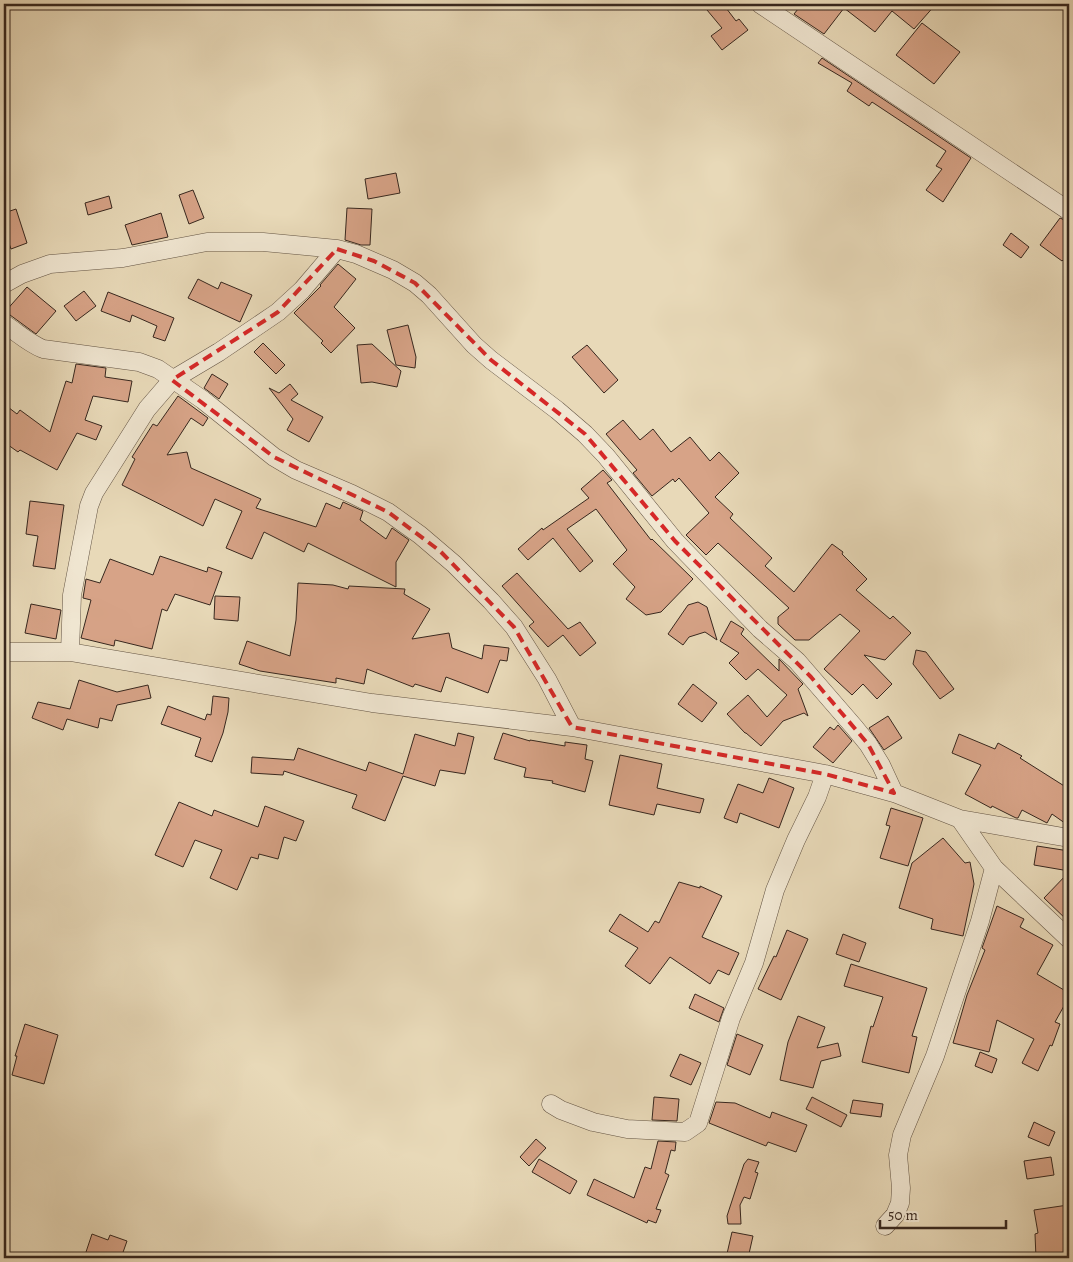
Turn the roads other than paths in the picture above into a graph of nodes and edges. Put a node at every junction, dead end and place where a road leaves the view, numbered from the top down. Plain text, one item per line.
1 (760, 4) edge
2 (1069, 211) edge
3 (337, 249) junction
4 (4, 284) edge
5 (4, 324) edge
6 (172, 380) junction
7 (4, 652) edge
8 (70, 652) junction
9 (572, 727) junction
10 (825, 774) junction
11 (894, 793) junction
12 (960, 819) junction
13 (1069, 838) edge
14 (994, 868) junction
15 (1069, 939) edge
16 (551, 1104) dead end
17 (885, 1226) dead end

1 - 2 street
3 - 4 street
3 - 6 street
3 - 11 street
5 - 6 street
6 - 8 street
6 - 9 street
7 - 8 street
8 - 9 street
9 - 10 street
10 - 11 street
10 - 16 street
11 - 12 street
12 - 13 street
12 - 14 street
14 - 15 street
14 - 17 street

